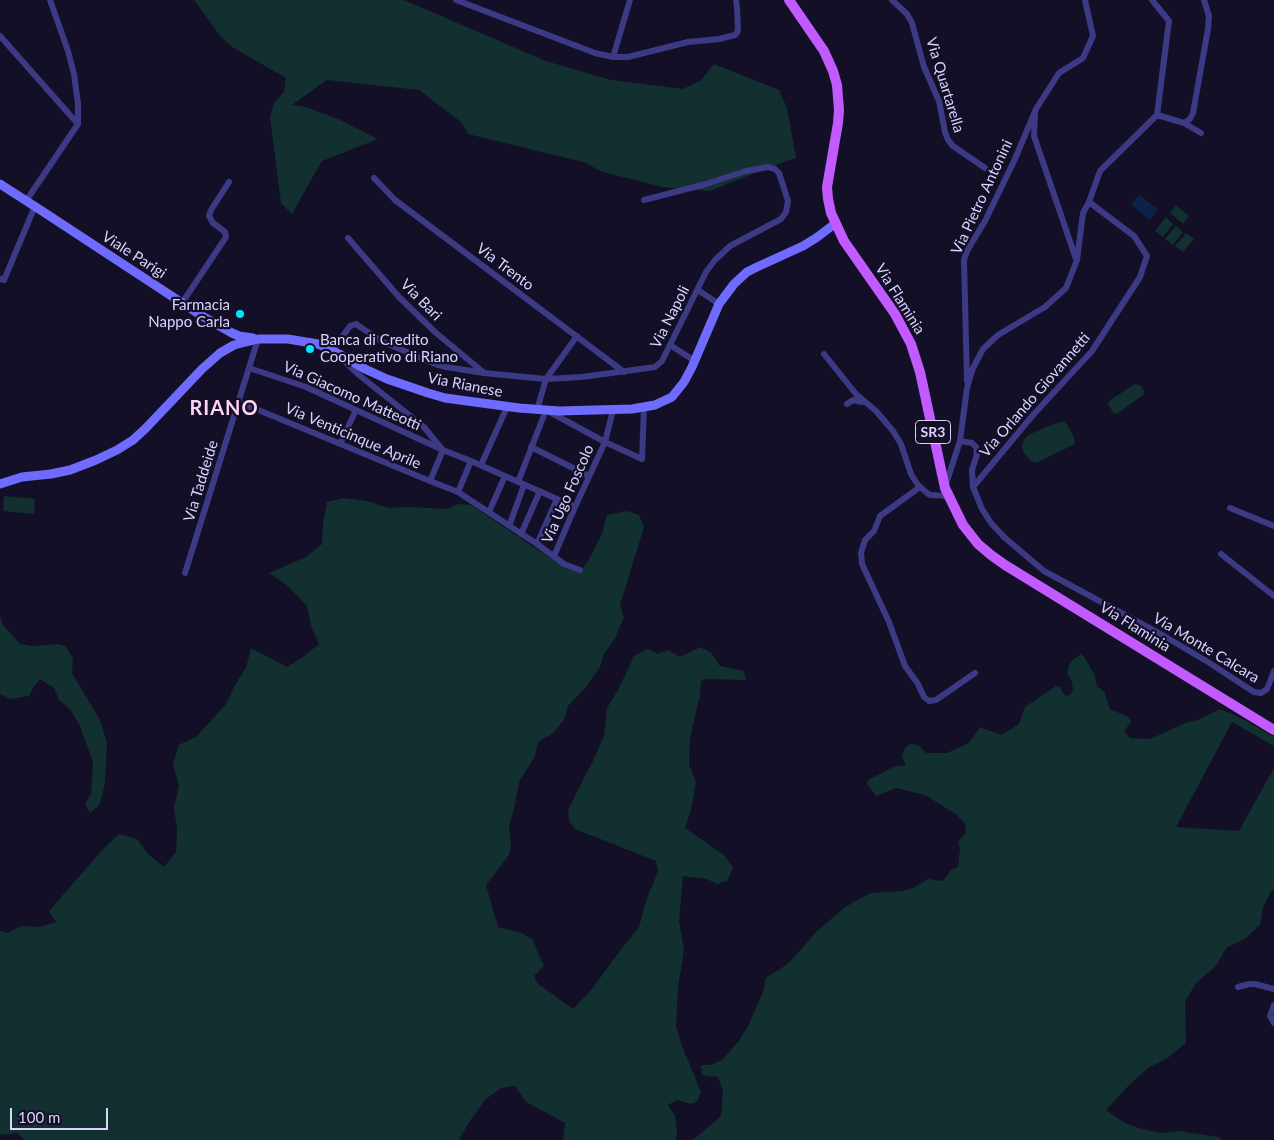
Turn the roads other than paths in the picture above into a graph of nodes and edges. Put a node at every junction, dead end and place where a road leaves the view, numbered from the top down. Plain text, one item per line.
1 (50, 0) edge
2 (456, 0) edge
3 (630, 0) edge
4 (736, 0) edge
5 (789, 0) edge
6 (892, 0) edge
7 (1085, 0) edge
8 (1152, 0) edge
9 (1204, 0) edge
10 (0, 36) edge
11 (613, 57) junction
12 (1036, 109) junction
13 (1157, 115) junction
14 (1184, 123) junction
15 (78, 124) junction
16 (1201, 133) dead end
17 (985, 168) dead end
18 (374, 178) dead end
19 (229, 182) dead end
20 (0, 184) edge
21 (644, 200) dead end
22 (26, 201) junction
23 (1089, 202) junction
24 (35, 206) junction
25 (836, 224) junction
26 (348, 238) dead end
27 (1076, 260) junction
28 (0, 279) edge
29 (698, 290) junction
30 (182, 303) junction
31 (719, 304) junction
32 (577, 336) junction
33 (258, 339) junction
34 (670, 345) junction
35 (333, 351) junction
36 (824, 354) dead end
37 (695, 361) junction
38 (249, 368) junction
39 (624, 372) junction
40 (484, 373) junction
41 (546, 379) junction
42 (967, 388) junction
43 (239, 402) junction
44 (866, 403) junction
45 (846, 404) dead end
46 (507, 407) junction
47 (644, 407) junction
48 (356, 410) junction
49 (542, 410) junction
50 (613, 410) junction
51 (960, 441) junction
52 (606, 442) junction
53 (340, 444) junction
54 (531, 448) junction
55 (443, 450) junction
56 (471, 461) junction
57 (481, 466) junction
58 (505, 476) junction
59 (589, 476) junction
60 (430, 482) junction
61 (521, 483) junction
62 (0, 484) edge
63 (920, 487) junction
64 (973, 487) junction
65 (540, 491) junction
66 (458, 492) junction
67 (947, 492) junction
68 (557, 499) junction
69 (575, 507) junction
70 (1230, 508) dead end
71 (489, 512) junction
72 (509, 526) junction
73 (1274, 526) edge
74 (521, 534) junction
75 (537, 544) junction
76 (1222, 554) dead end
77 (554, 556) junction
78 (580, 570) dead end
79 (185, 574) dead end
80 (1274, 596) edge
81 (1274, 671) edge
82 (975, 673) dead end
83 (1274, 730) edge
84 (1238, 987) dead end
85 (1274, 989) edge
86 (1274, 1005) edge
87 (1273, 1022) edge

1 - 15 street
2 - 11 street
3 - 11 street
4 - 11 street
5 - 25 main road, Via Flaminia / SR3
6 - 17 street, Via Quartarella
7 - 12 street, Via Pietro Antonini
8 - 13 street
9 - 14 street
10 - 15 street
12 - 27 street, Via Pietro Antonini
12 - 42 street, Via Pietro Antonini
13 - 14 street
13 - 23 street, Via Pietro Antonini
14 - 16 street
15 - 22 street
18 - 32 street, Via Trento
19 - 30 street
20 - 22 main road, Viale Parigi
21 - 29 street, Via Napoli
22 - 24 main road, Viale Parigi
23 - 27 street, Via Pietro Antonini
23 - 64 street, Via Orlando Giovannetti
24 - 28 street
24 - 30 main road, Viale Parigi
25 - 31 main road, Via Rianese
25 - 67 main road, Via Flaminia / SR3
26 - 40 street, Via Bari
27 - 42 street, Via Pietro Antonini
29 - 31 street
29 - 34 street, Via Napoli
30 - 33 main road, Viale Parigi
31 - 37 main road, Via Rianese
32 - 39 street, Via Trento
32 - 41 street
33 - 35 main road, Via Rianese
33 - 38 street, Via Taddeide
33 - 62 main road, Via Rianese
34 - 37 street
34 - 39 street, Via Napoli
35 - 40 street, Via Napoli
35 - 46 main road, Via Rianese
35 - 55 street
36 - 44 street
37 - 47 main road, Via Rianese
38 - 43 street, Via Taddeide
38 - 48 street, Via Giacomo Matteotti
39 - 41 street, Via Napoli
40 - 41 street, Via Napoli
41 - 49 street
42 - 51 street, Via Pietro Antonini
43 - 53 street, Via Venticinque Aprile
43 - 79 street, Via Taddeide
44 - 45 street
44 - 63 street
46 - 49 main road, Via Rianese
46 - 57 street
47 - 50 main road, Via Rianese
47 - 52 street, Via Ugo Foscolo
48 - 53 street
48 - 55 street, Via Giacomo Matteotti
49 - 50 main road, Via Rianese
49 - 52 street
49 - 54 street
50 - 52 street, Via Ugo Foscolo
51 - 64 street, Via Monte Calcara
51 - 67 street
52 - 59 street, Via Ugo Foscolo
53 - 60 street, Via Venticinque Aprile
54 - 59 street
54 - 61 street
55 - 56 street, Via Giacomo Matteotti
55 - 60 street
56 - 57 street, Via Giacomo Matteotti
56 - 66 street
57 - 58 street, Via Giacomo Matteotti
58 - 61 street, Via Giacomo Matteotti
58 - 71 street
59 - 69 street, Via Ugo Foscolo
60 - 66 street, Via Venticinque Aprile
61 - 65 street, Via Giacomo Matteotti
61 - 72 street
63 - 67 street
63 - 82 street
64 - 81 street, Via Monte Calcara
65 - 68 street, Via Giacomo Matteotti
65 - 74 street
66 - 71 street, Via Venticinque Aprile
67 - 83 main road, Via Flaminia / SR3
68 - 69 street, Via Giacomo Matteotti
68 - 75 street
69 - 77 street, Via Ugo Foscolo
70 - 73 street
71 - 72 street, Via Venticinque Aprile
72 - 74 street, Via Venticinque Aprile
74 - 75 street, Via Venticinque Aprile
75 - 77 street, Via Venticinque Aprile
76 - 80 street
77 - 78 street, Via Venticinque Aprile
84 - 85 street
86 - 87 street

